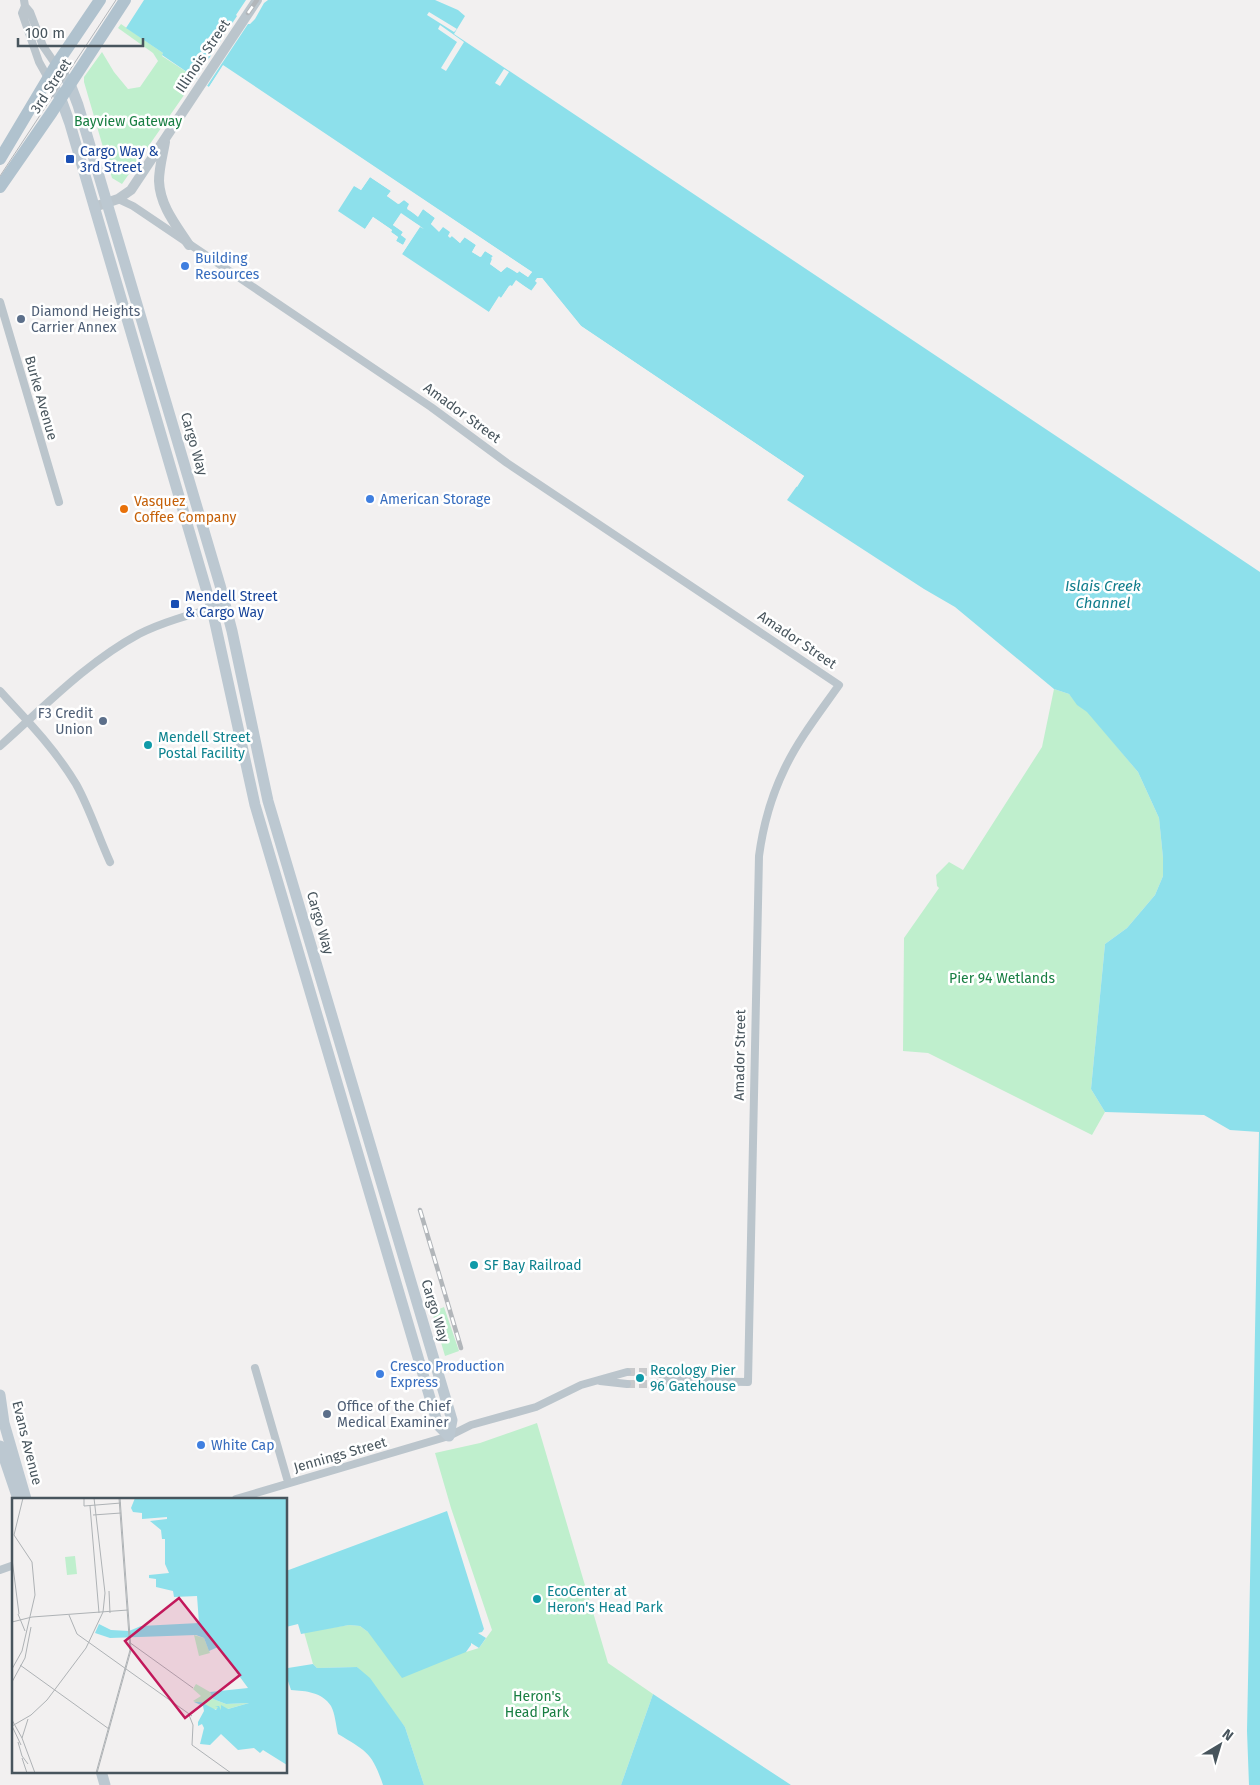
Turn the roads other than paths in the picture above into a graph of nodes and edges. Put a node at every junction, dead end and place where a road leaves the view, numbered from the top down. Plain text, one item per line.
1 (100, 0) edge
2 (125, 0) edge
3 (257, 0) edge
4 (24, 3) edge
5 (56, 65) junction
6 (48, 78) junction
7 (70, 84) junction
8 (61, 99) junction
9 (166, 136) junction
10 (0, 159) edge
11 (0, 187) edge
12 (113, 200) junction
13 (94, 207) junction
14 (189, 245) junction
15 (0, 302) edge
16 (59, 502) dead end
17 (226, 605) junction
18 (212, 609) junction
19 (0, 691) edge
20 (28, 722) junction
21 (0, 746) edge
22 (110, 862) dead end
23 (255, 1368) dead end
24 (627, 1372) tunnel mouth
25 (653, 1372) tunnel mouth
26 (596, 1381) junction
27 (689, 1381) junction
28 (627, 1384) tunnel mouth
29 (653, 1384) tunnel mouth
30 (0, 1395) edge
31 (449, 1436) junction
32 (0, 1446) edge
33 (288, 1482) junction
34 (18, 1498) edge
35 (26, 1498) edge
36 (239, 1498) edge
37 (12, 1565) edge
38 (0, 1570) edge
39 (100, 1772) edge
40 (100, 1772) edge
41 (98, 1785) edge
42 (105, 1785) edge

1 - 5 main road, 3rd Street
2 - 7 main road, 3rd Street
3 - 9 street, Illinois Street
4 - 5 street
4 - 6 street
5 - 6 main road, 3rd Street
5 - 7 main road, Cargo Way
6 - 8 main road, Cargo Way
6 - 10 main road, 3rd Street
7 - 8 main road, 3rd Street
7 - 12 main road, Cargo Way
8 - 11 main road, 3rd Street
8 - 13 main road, Cargo Way
9 - 12 street, Illinois Street
9 - 14 street
12 - 13 street
12 - 14 street, Amador Street
12 - 17 main road, Cargo Way
13 - 18 main road, Cargo Way
14 - 27 street, Amador Street
15 - 16 street, Burke Avenue
17 - 18 street
17 - 31 main road, Cargo Way
18 - 20 street
18 - 31 main road, Cargo Way
19 - 20 street
20 - 21 street
20 - 22 street
23 - 33 street
24 - 26 street
25 - 27 street, Amador Street
26 - 28 street
26 - 31 street, Jennings Street
27 - 29 street, Amador Street
30 - 35 main road, Evans Avenue
31 - 33 street, Jennings Street
32 - 34 main road, Evans Avenue
33 - 36 street, Jennings Street
37 - 38 street
39 - 41 main road
40 - 42 main road

